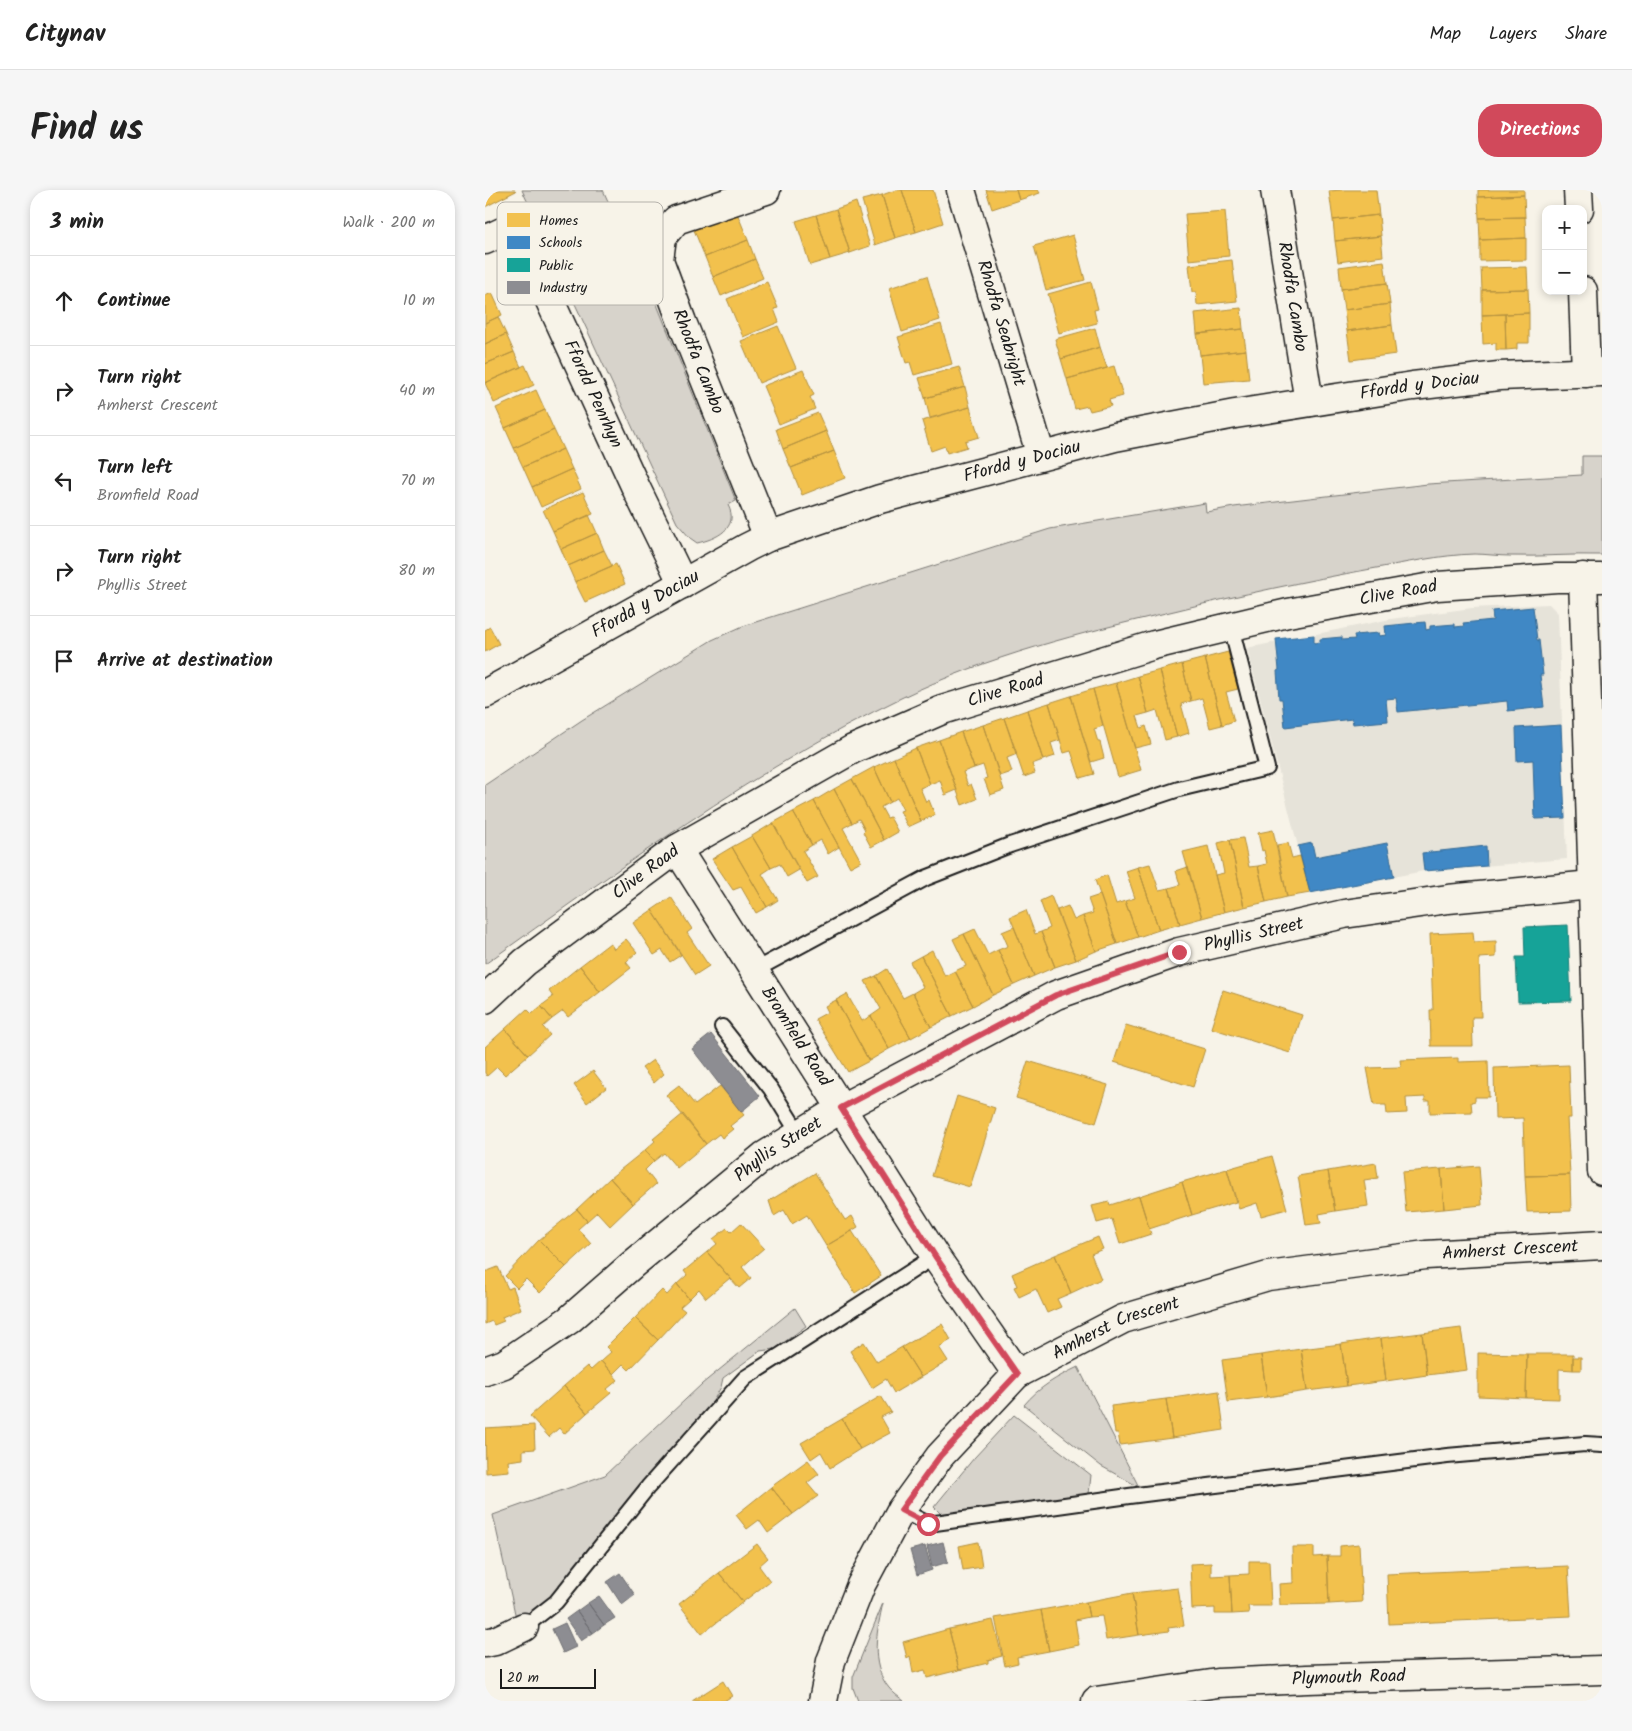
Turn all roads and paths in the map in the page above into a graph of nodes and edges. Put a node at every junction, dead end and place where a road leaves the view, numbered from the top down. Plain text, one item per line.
1 (766, 190) edge
2 (961, 190) edge
3 (1275, 190) edge
4 (1579, 190) edge
5 (1579, 205) edge
6 (497, 234) edge
7 (663, 236) edge
8 (485, 240) edge
9 (663, 271) edge
10 (1584, 295) edge
11 (552, 305) edge
12 (1594, 372) edge
13 (1309, 402) junction
14 (1041, 456) junction
15 (768, 537) junction
16 (1593, 577) edge
17 (683, 584) junction
18 (1231, 627) junction
19 (485, 694) edge
20 (1595, 732) edge
21 (677, 848) junction
22 (1598, 884) edge
23 (755, 970) junction
24 (485, 999) edge
25 (722, 1027) dead end
26 (1600, 1045) edge
27 (841, 1108) junction
28 (799, 1134) junction
29 (1602, 1171) edge
30 (1602, 1245) edge
31 (935, 1256) junction
32 (485, 1371) edge
33 (1017, 1374) junction
34 (1602, 1445) edge
35 (901, 1510) junction
36 (524, 1627) joint
37 (485, 1643) edge
38 (1602, 1670) edge
39 (823, 1701) edge
40 (1096, 1701) edge

1 - 7 street, Rhodfa Cambo
2 - 14 street, Rhodfa Seabright
3 - 13 street, Rhodfa Cambo
4 - 5 street
6 - 8 street, Ffordd Penrhyn
9 - 15 street, Rhodfa Cambo
10 - 12 street
11 - 17 street, Ffordd Penrhyn
12 - 13 street, Ffordd y Dociau
13 - 14 street, Ffordd y Dociau
14 - 15 street, Ffordd y Dociau
15 - 17 street, Ffordd y Dociau
16 - 18 street, Clive Road
16 - 20 street
17 - 19 street, Ffordd y Dociau
18 - 21 street, Clive Road
18 - 23 lane
20 - 22 street
21 - 23 street, Bromfield Road
21 - 24 street, Clive Road
22 - 26 street
22 - 27 street, Phyllis Street
23 - 27 street, Bromfield Road
25 - 28 lane
26 - 29 street
27 - 28 street, Phyllis Street
27 - 31 street, Bromfield Road
28 - 32 street, Phyllis Street
30 - 33 street, Amherst Crescent
31 - 33 street, Bromfield Road
31 - 36 lane
33 - 35 street, Amherst Crescent
34 - 35 lane
35 - 39 street, Amherst Crescent
36 - 37 street
38 - 40 street, Plymouth Road

